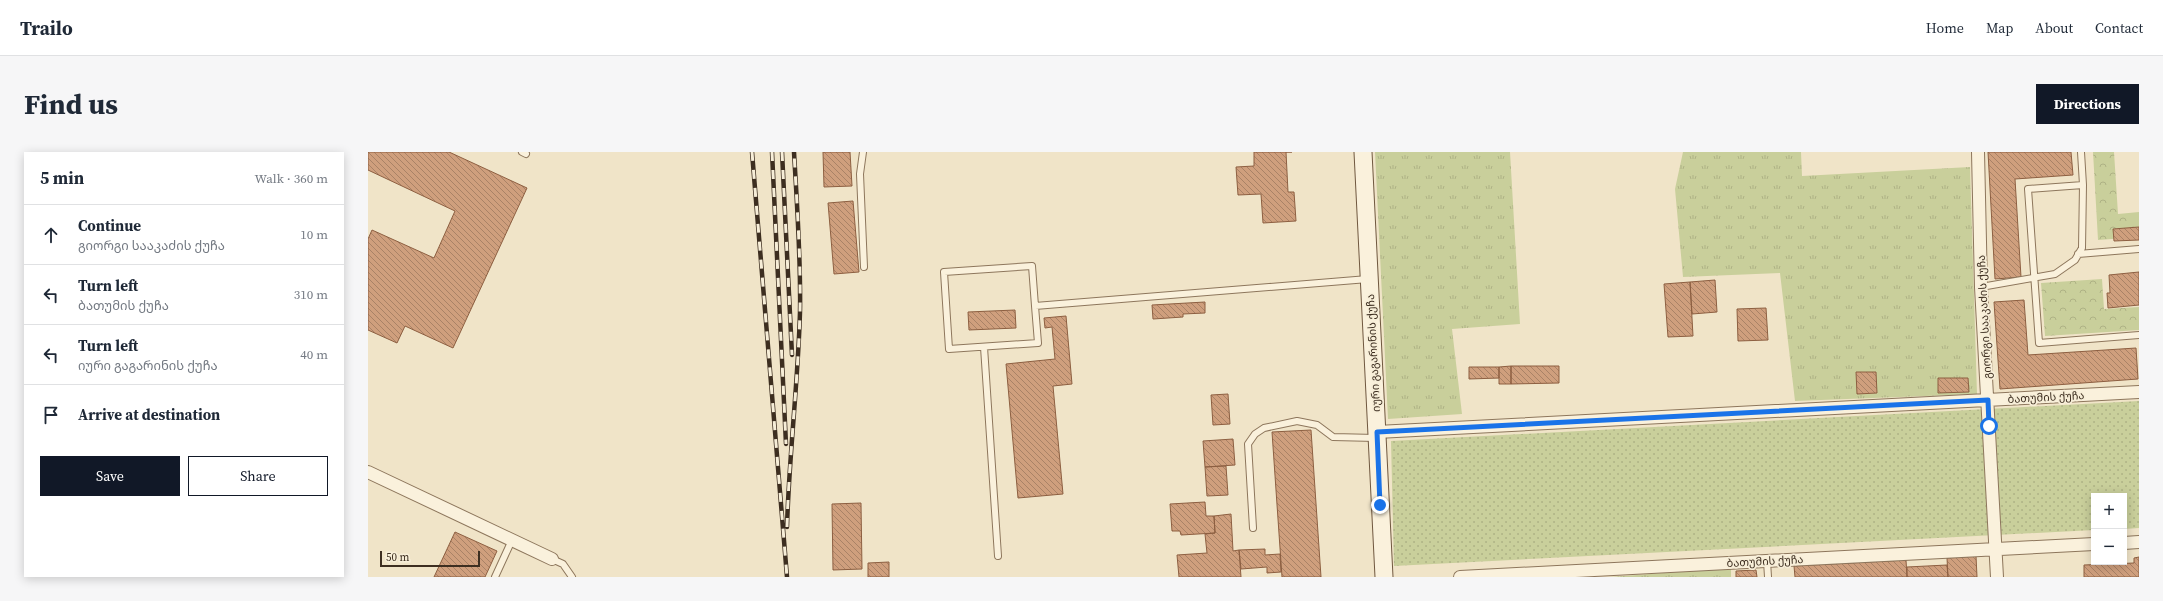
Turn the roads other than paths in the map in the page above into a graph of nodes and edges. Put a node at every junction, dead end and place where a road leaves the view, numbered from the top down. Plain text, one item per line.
1 (863, 152) edge
2 (1363, 152) edge
3 (1978, 152) edge
4 (2081, 152) edge
5 (2083, 185) junction
6 (2139, 249) edge
7 (2078, 254) junction
8 (864, 267) dead end
9 (2034, 278) junction
10 (1369, 279) junction
11 (1981, 287) junction
12 (1035, 306) junction
13 (2139, 335) edge
14 (984, 347) junction
15 (2139, 392) edge
16 (1988, 400) junction
17 (1377, 435) junction
18 (368, 472) edge
19 (1253, 528) dead end
20 (512, 540) junction
21 (2139, 542) edge
22 (2127, 543) edge
23 (2091, 544) edge
24 (1996, 549) junction
25 (998, 556) dead end
26 (552, 559) joint
27 (1767, 561) junction
28 (495, 577) edge
29 (572, 577) edge
30 (1384, 577) edge
31 (1460, 577) edge
32 (1768, 577) edge
33 (1997, 577) edge

1 - 8 lane
2 - 10 street, იური გაგარინის ქუჩა
3 - 11 street, გიორგი სააკაძის ქუჩა
4 - 5 lane
5 - 7 lane
5 - 9 lane
6 - 7 lane
7 - 9 lane
9 - 11 lane
9 - 13 lane
10 - 12 lane
10 - 17 street, იური გაგარინის ქუჩა
11 - 16 street, გიორგი სააკაძის ქუჩა
12 - 14 lane
12 - 14 lane
14 - 25 lane
15 - 16 street, ბათუმის ქუჩა
16 - 17 street, ბათუმის ქუჩა
16 - 24 street, გიორგი სააკაძის ქუჩა
17 - 19 lane
17 - 30 street, იური გაგარინის ქუჩა
18 - 20 street
20 - 26 street
20 - 28 lane
21 - 22 street
23 - 24 street, ბათუმის ქუჩა
24 - 27 street, ბათუმის ქუჩა
24 - 33 street, გიორგი სააკაძის ქუჩა
26 - 29 lane
27 - 31 street, ბათუმის ქუჩა
27 - 32 lane

